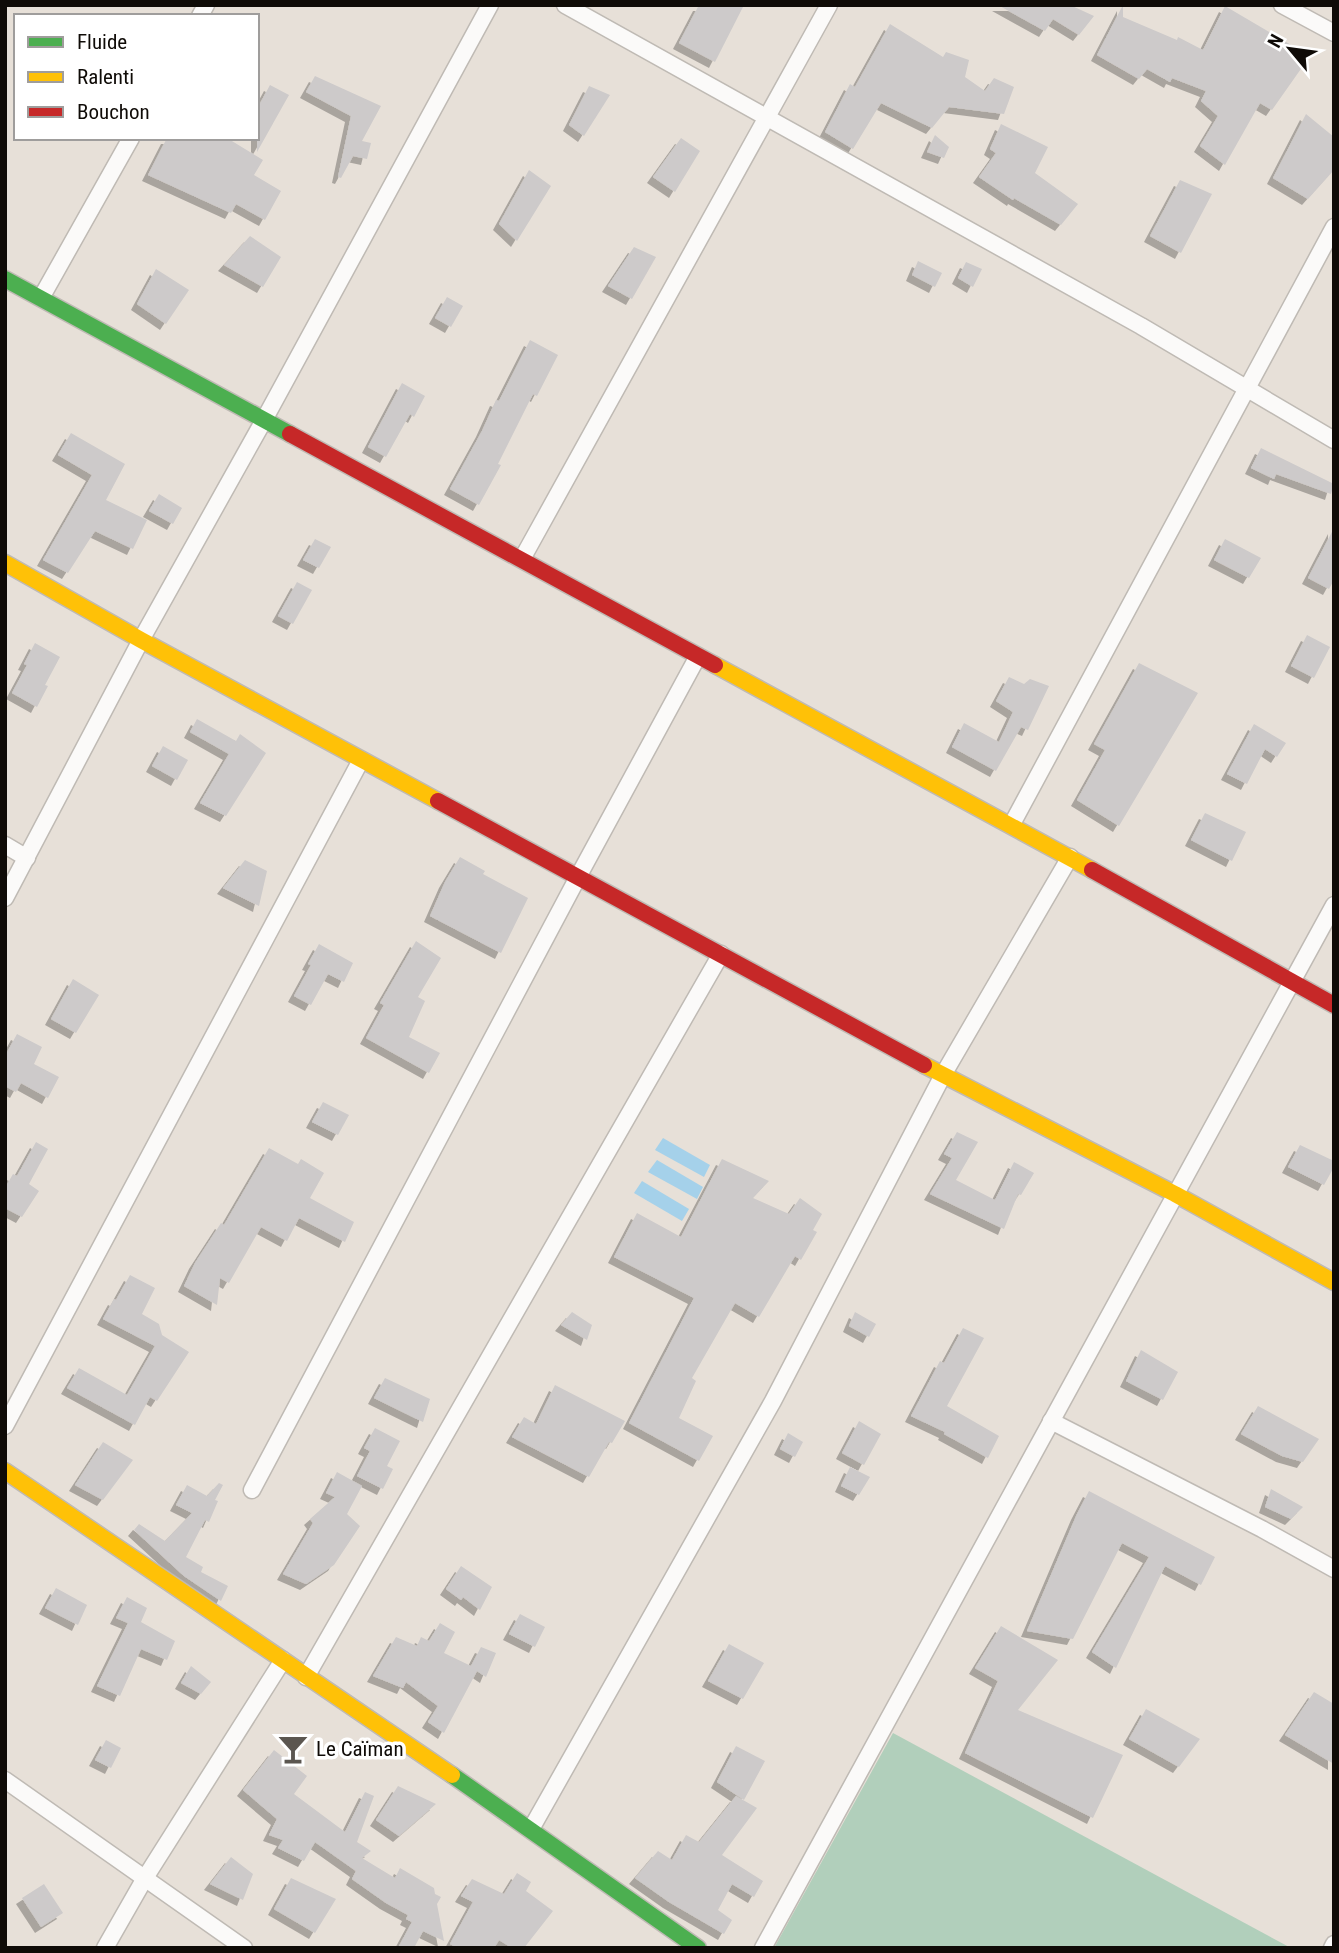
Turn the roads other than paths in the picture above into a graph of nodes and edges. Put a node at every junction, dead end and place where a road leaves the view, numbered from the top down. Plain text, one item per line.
1 (490, 5) edge
2 (565, 5) edge
3 (829, 5) edge
4 (1282, 5) edge
5 (1334, 33) edge
6 (766, 118) junction
7 (130, 140) edge
8 (1334, 227) edge
9 (5, 279) edge
10 (41, 298) junction
11 (1245, 388) junction
12 (264, 420) junction
13 (1334, 440) edge
14 (522, 559) junction
15 (5, 563) edge
16 (141, 640) junction
17 (698, 656) junction
18 (361, 760) junction
19 (1012, 824) junction
20 (5, 845) edge
21 (1070, 857) junction
22 (27, 858) junction
23 (578, 877) junction
24 (5, 898) edge
25 (1334, 905) edge
26 (721, 954) junction
27 (1292, 981) junction
28 (1334, 1005) edge
29 (943, 1075) junction
30 (1175, 1194) junction
31 (1334, 1282) edge
32 (1051, 1422) junction
33 (5, 1426) edge
34 (5, 1471) edge
35 (252, 1490) dead end
36 (1334, 1569) edge
37 (283, 1660) junction
38 (306, 1677) junction
39 (5, 1780) edge
40 (531, 1829) junction
41 (145, 1878) junction
42 (105, 1948) edge
43 (244, 1948) edge
44 (698, 1948) edge
45 (762, 1948) edge

1 - 12 street
2 - 6 street
3 - 6 street
4 - 5 street
6 - 11 street
6 - 14 street
7 - 10 street
8 - 11 street
9 - 10 street
10 - 12 street
11 - 13 street
11 - 19 street
12 - 14 street
12 - 16 street
14 - 17 street
15 - 16 street
16 - 18 street
16 - 22 street
17 - 19 street
17 - 23 street
18 - 23 street
18 - 33 street
19 - 21 street
20 - 22 street
21 - 27 street
21 - 29 street
22 - 24 street
23 - 26 street
23 - 35 street
25 - 27 street
26 - 29 street
26 - 38 street
27 - 28 street
27 - 30 street
29 - 30 street
29 - 40 street
30 - 31 street
30 - 32 street
32 - 36 street
32 - 45 street
34 - 37 street
37 - 38 street
37 - 41 street
38 - 40 street
39 - 41 street
40 - 44 street
41 - 42 street
41 - 43 street

